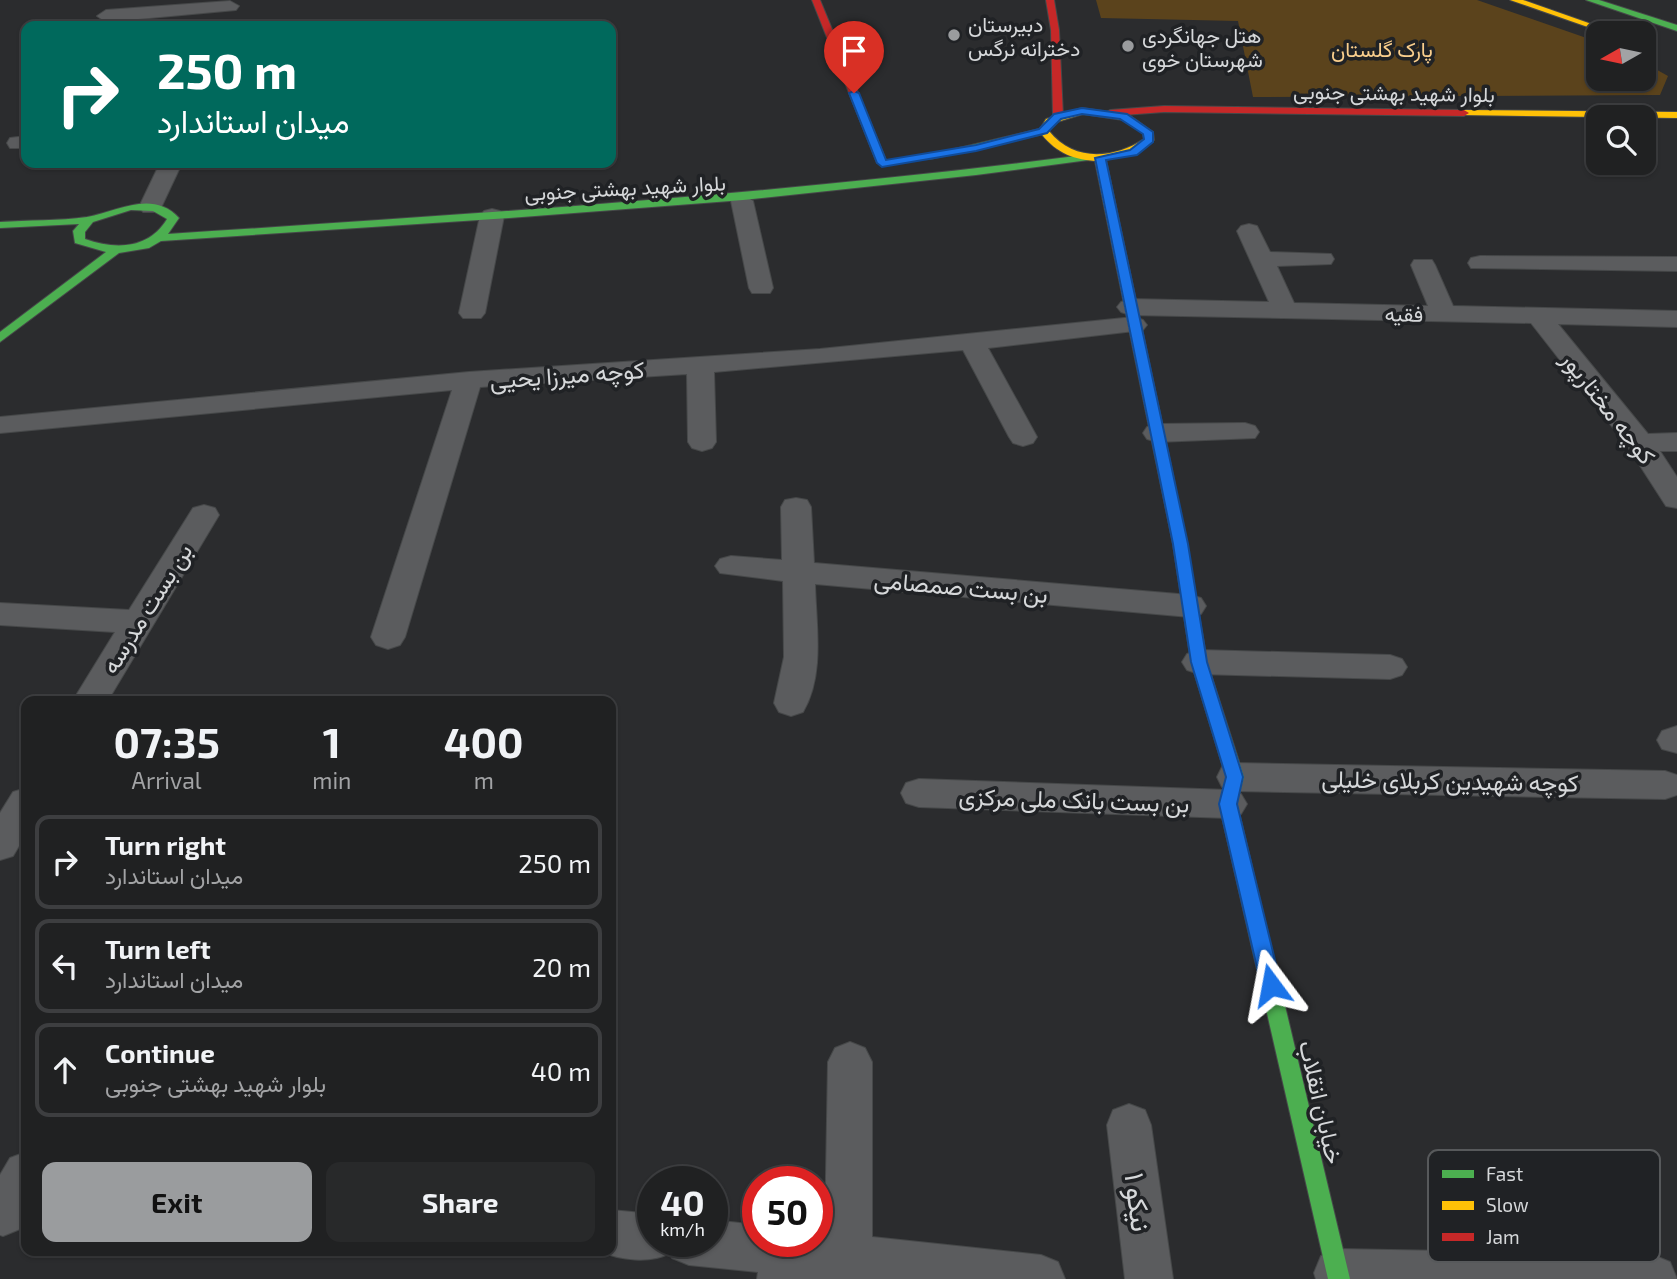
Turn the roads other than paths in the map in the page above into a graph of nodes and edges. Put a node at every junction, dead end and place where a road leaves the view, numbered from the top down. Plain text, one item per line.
1 (816, 0) edge
2 (1050, 0) edge
3 (1514, 0) edge
4 (1590, 0) edge
5 (231, 3) edge
6 (106, 16) dead end
7 (225, 21) edge
8 (1586, 24) edge
9 (1677, 28) edge
10 (1110, 113) junction
11 (1677, 115) edge
12 (1058, 116) junction
13 (1044, 131) junction
14 (1168, 131) dead end
15 (1148, 132) junction
16 (976, 148) junction
17 (1096, 157) junction
18 (169, 168) edge
19 (827, 172) dead end
20 (998, 172) junction
21 (532, 197) dead end
22 (742, 201) junction
23 (151, 207) junction
24 (492, 216) junction
25 (89, 220) junction
26 (0, 225) edge
27 (1248, 231) dead end
28 (158, 239) junction
29 (116, 250) junction
30 (1261, 259) junction
31 (1322, 259) dead end
32 (1677, 264) edge
33 (1423, 265) dead end
34 (761, 288) dead end
35 (1285, 310) junction
36 (472, 313) dead end
37 (1444, 314) junction
38 (1132, 316) junction
39 (1529, 316) junction
40 (1677, 319) edge
41 (0, 338) edge
42 (971, 341) junction
43 (700, 365) junction
44 (469, 380) junction
45 (0, 425) edge
46 (1245, 432) dead end
47 (1157, 433) junction
48 (1023, 437) dead end
49 (702, 442) dead end
50 (1677, 442) edge
51 (1640, 443) junction
52 (1677, 499) edge
53 (796, 507) dead end
54 (204, 515) dead end
55 (731, 566) dead end
56 (800, 572) junction
57 (1190, 607) junction
58 (0, 614) edge
59 (138, 622) junction
60 (388, 637) dead end
61 (1199, 662) junction
62 (1390, 667) dead end
63 (93, 696) edge
64 (791, 704) dead end
65 (1665, 785) dead end
66 (1231, 790) junction
67 (919, 793) dead end
68 (21, 810) edge
69 (0, 845) edge
70 (850, 1062) dead end
71 (1129, 1125) dead end
72 (21, 1186) edge
73 (10, 1213) edge
74 (616, 1233) edge
75 (637, 1235) edge
76 (728, 1251) edge
77 (848, 1258) junction
78 (783, 1265) edge
79 (1338, 1276) edge
80 (1041, 1279) edge
81 (1149, 1279) edge
82 (1653, 1279) edge

1 - 16 main road
2 - 12 main road
3 - 8 main road
4 - 9 main road
5 - 6 street
5 - 7 street
10 - 11 main road, بلوار شهید بهشتی جنوبی
10 - 12 main road, بلوار شهید بهشتی جنوبی
10 - 15 main road
12 - 13 main road
13 - 16 main road
13 - 17 main road
14 - 15 main road
15 - 17 main road, بلوار شهید بهشتی جنوبی
16 - 20 main road
17 - 20 main road, بلوار شهید بهشتی جنوبی
17 - 38 main road, خیابان انقلاب
18 - 23 street
19 - 21 main road, بلوار شهید بهشتی جنوبی
20 - 22 main road, بلوار شهید بهشتی جنوبی
22 - 24 main road, بلوار شهید بهشتی جنوبی
22 - 34 street
23 - 25 main road
23 - 28 main road
24 - 28 main road, بلوار شهید بهشتی جنوبی
24 - 36 street
25 - 26 main road
25 - 29 main road
27 - 30 street
28 - 29 main road, بلوار شهید بهشتی جنوبی
29 - 41 main road
30 - 31 street
30 - 35 street
32 - 39 street, کوچه مختارپور
33 - 37 street
35 - 37 street, فقیه
35 - 38 street, فقیه
37 - 39 street, فقیه
38 - 42 street, کوچه میرزا یحیی
38 - 47 main road, خیابان انقلاب
39 - 40 street, فقیه
39 - 51 street, کوچه مختارپور
42 - 43 street, کوچه میرزا یحیی
42 - 48 street
43 - 44 street, کوچه میرزا یحیی
43 - 49 street
44 - 45 street, کوچه میرزا یحیی
44 - 60 street
46 - 47 street
47 - 57 main road, خیابان انقلاب
50 - 51 street
51 - 52 street, کوچه مختارپور
53 - 56 street
54 - 59 street, بن بست مدرسه
55 - 56 street, بن بست صمصامی
56 - 57 street, بن بست صمصامی
56 - 64 street
57 - 61 main road, خیابان انقلاب
58 - 59 street
59 - 63 street, بن بست مدرسه
61 - 62 street
61 - 66 main road, خیابان انقلاب
65 - 66 street, کوچه شهیدین کربلای خلیلی
66 - 67 street, بن بست بانک ملی مرکزی
66 - 79 main road, خیابان انقلاب
68 - 69 street
70 - 77 street
71 - 81 street, نیکو ۱
72 - 73 street
74 - 75 street
76 - 78 street
77 - 78 street
77 - 80 street
79 - 82 street

